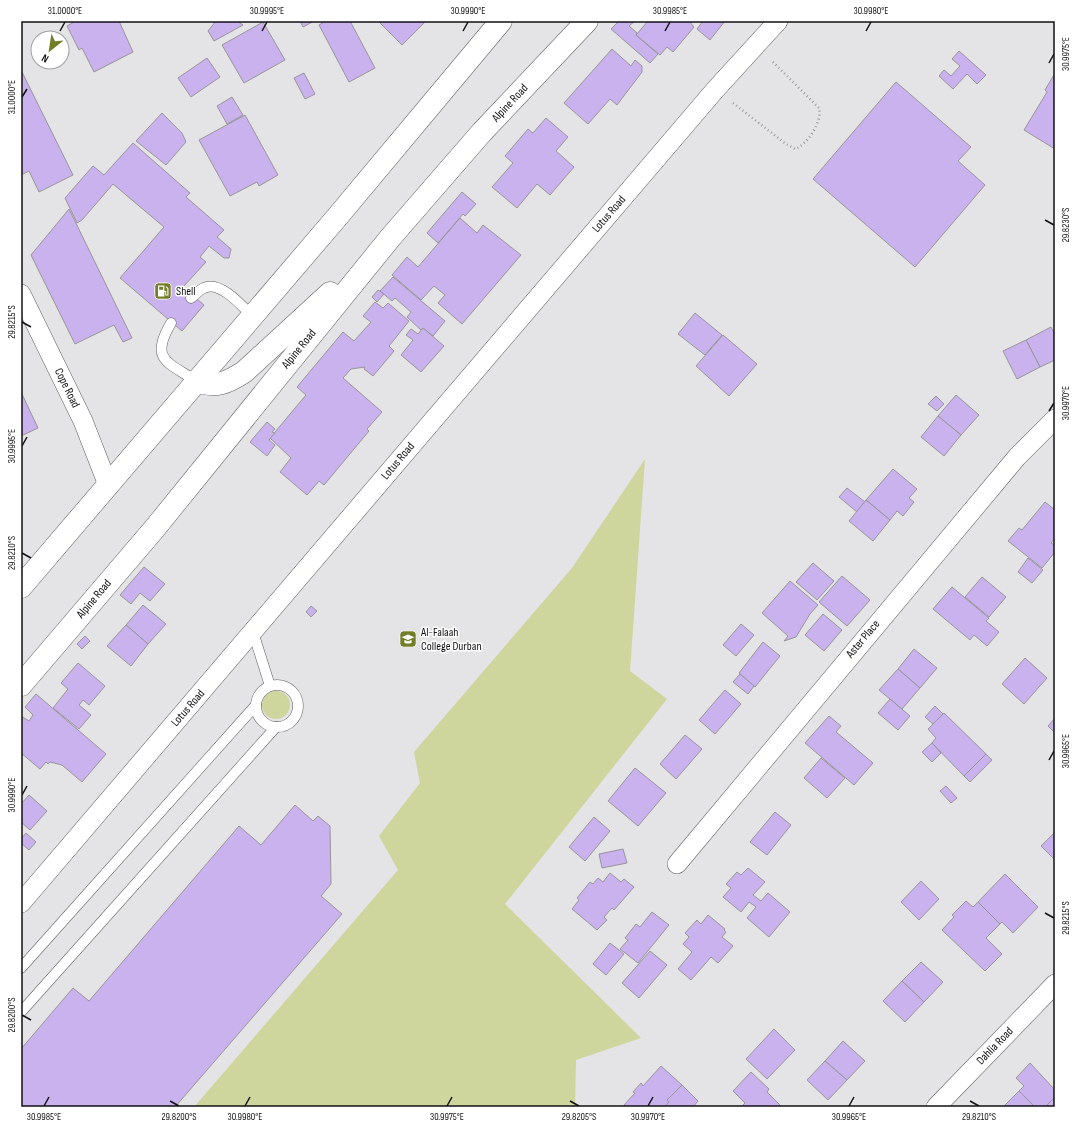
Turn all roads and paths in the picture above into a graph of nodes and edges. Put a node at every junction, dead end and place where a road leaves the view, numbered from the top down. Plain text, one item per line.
1 (501, 21) edge
2 (587, 21) edge
3 (778, 21) edge
4 (755, 44) junction
5 (715, 90) junction
6 (390, 238) junction
7 (21, 294) edge
8 (191, 298) dead end
9 (252, 316) junction
10 (171, 324) dead end
11 (196, 381) junction
12 (1055, 419) edge
13 (108, 485) junction
14 (21, 587) edge
15 (253, 632) junction
16 (21, 685) edge
17 (270, 686) junction
18 (256, 705) junction
19 (276, 727) junction
20 (677, 864) dead end
21 (21, 903) edge
22 (21, 968) edge
23 (1055, 984) edge
24 (21, 1012) edge
25 (936, 1107) edge

1 - 9 main road
2 - 6 main road, Alpine Road
3 - 4 street, Lotus Road
4 - 5 street, Lotus Road
4 - 5 path
5 - 15 street, Lotus Road
6 - 11 main road
6 - 16 main road, Alpine Road
7 - 13 street, Cope Road
8 - 9 lane
9 - 11 main road
10 - 11 lane
11 - 13 main road
12 - 20 street, Aster Place
13 - 14 main road
15 - 17 lane
15 - 21 street, Lotus Road
17 - 18 lane
17 - 19 lane
18 - 19 lane
18 - 22 lane
19 - 24 lane
23 - 25 street, Dahlia Road

